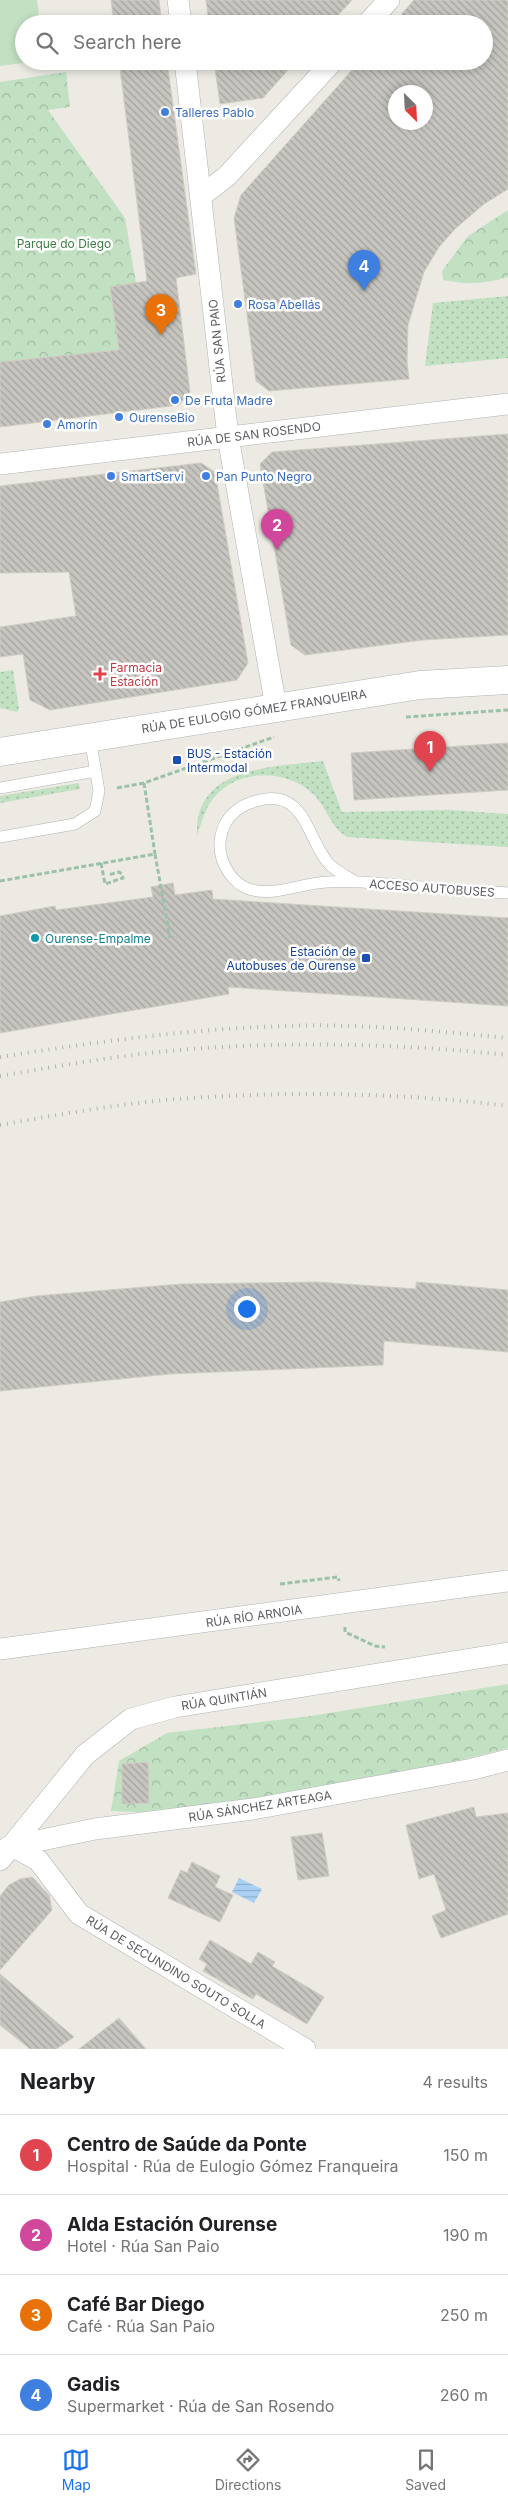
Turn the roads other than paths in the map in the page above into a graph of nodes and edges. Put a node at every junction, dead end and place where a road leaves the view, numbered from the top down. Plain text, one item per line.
1 (178, 0) edge
2 (389, 0) edge
3 (180, 15) edge
4 (376, 15) edge
5 (186, 70) edge
6 (325, 70) edge
7 (201, 196) junction
8 (508, 404) edge
9 (228, 437) junction
10 (0, 464) edge
11 (508, 680) edge
12 (276, 707) junction
13 (90, 738) junction
14 (0, 752) edge
15 (96, 771) junction
16 (0, 788) edge
17 (0, 837) edge
18 (356, 882) junction
19 (508, 894) edge
20 (508, 1581) edge
21 (0, 1649) edge
22 (508, 1653) edge
23 (508, 1760) edge
24 (4, 1852) edge
25 (305, 2049) edge

1 - 3 street
2 - 4 street
5 - 7 street, RÚA SAN PAIO
6 - 7 street
7 - 9 street, RÚA SAN PAIO
8 - 9 street, RÚA DE SAN ROSENDO
9 - 10 street, RÚA DE SAN ROSENDO
9 - 12 street, RÚA SAN PAIO
11 - 12 main road, RÚA DE EULOGIO GÓMEZ FRANQUEIRA
12 - 13 main road, RÚA DE EULOGIO GÓMEZ FRANQUEIRA
13 - 14 main road, RÚA DE EULOGIO GÓMEZ FRANQUEIRA
13 - 15 lane
15 - 16 lane
15 - 17 lane
18 - 18 lane, ACCESO AUTOBUSES
18 - 19 lane, ACCESO AUTOBUSES
20 - 21 street, RÚA RÍO ARNOIA
22 - 24 street, RÚA QUINTIÁN
23 - 24 street, RÚA SÁNCHEZ ARTEAGA
24 - 25 street, RÚA DE SECUNDINO SOUTO SOLLA

